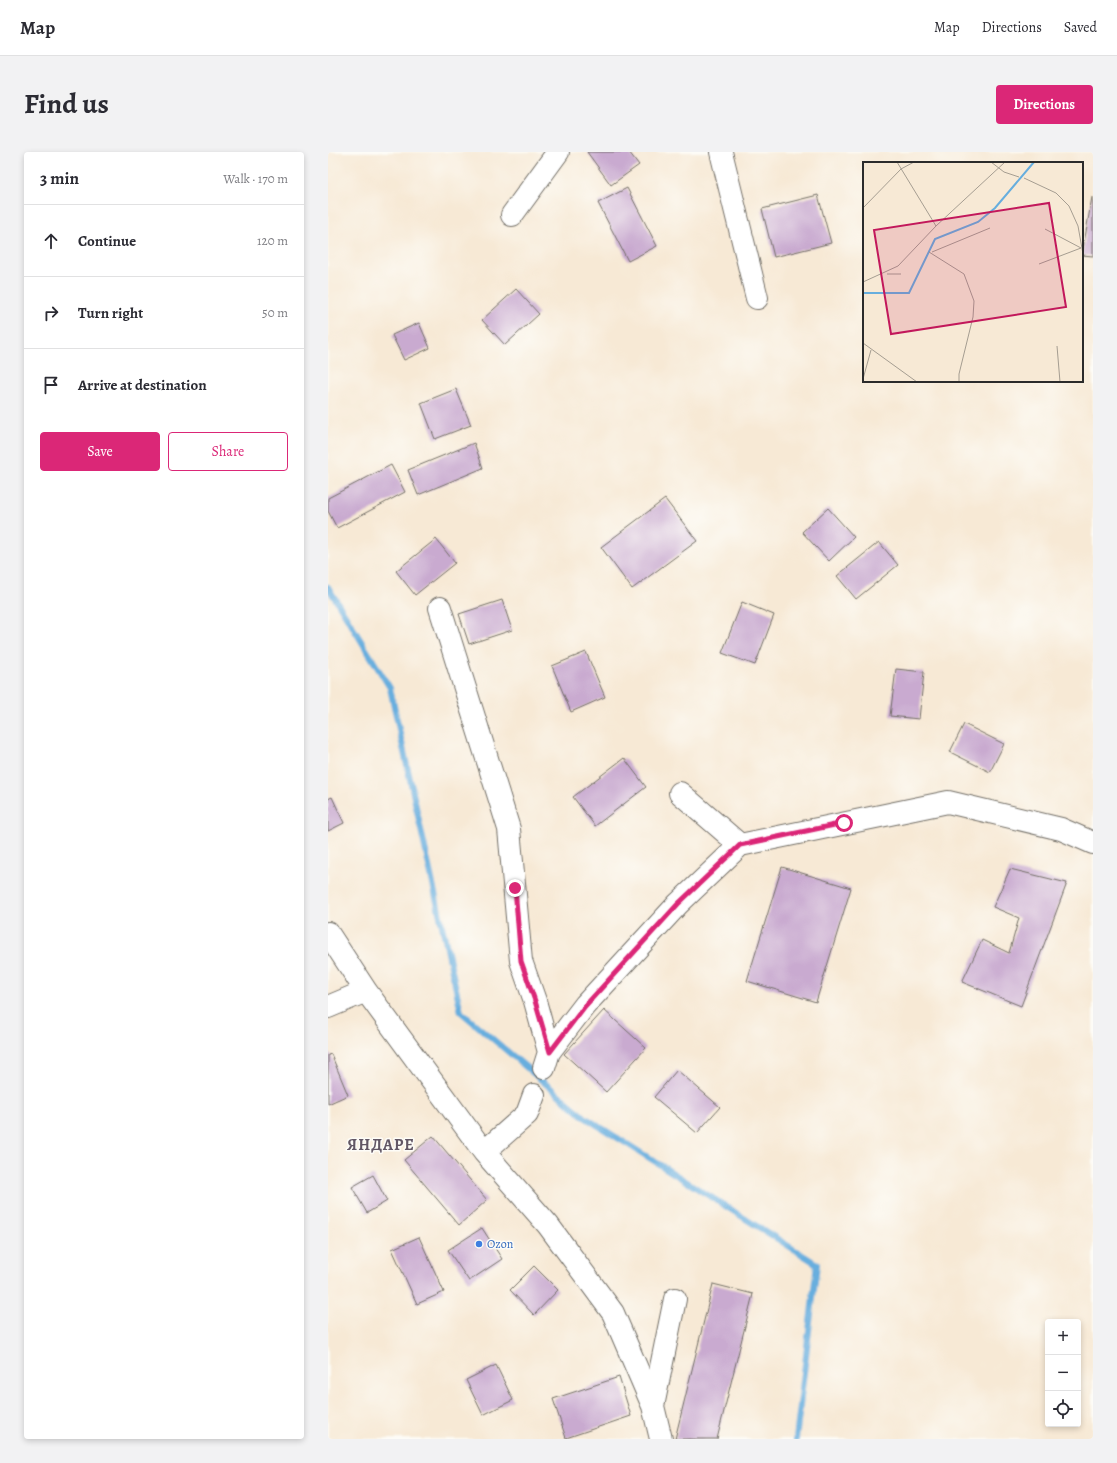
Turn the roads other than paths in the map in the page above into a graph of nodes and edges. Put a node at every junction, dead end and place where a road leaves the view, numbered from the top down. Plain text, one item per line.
1 (558, 152) edge
2 (721, 152) edge
3 (512, 215) dead end
4 (757, 298) dead end
5 (440, 608) dead end
6 (680, 793) dead end
7 (1093, 843) edge
8 (740, 845) junction
9 (328, 933) edge
10 (366, 991) junction
11 (328, 1007) edge
12 (534, 1095) dead end
13 (484, 1152) junction
14 (675, 1299) dead end
15 (653, 1406) junction
16 (661, 1439) edge

1 - 3 street
2 - 4 street
5 - 8 street
6 - 8 street
7 - 8 street
9 - 10 street
10 - 11 street
10 - 13 street
12 - 13 street
13 - 15 street
14 - 15 street
15 - 16 street

